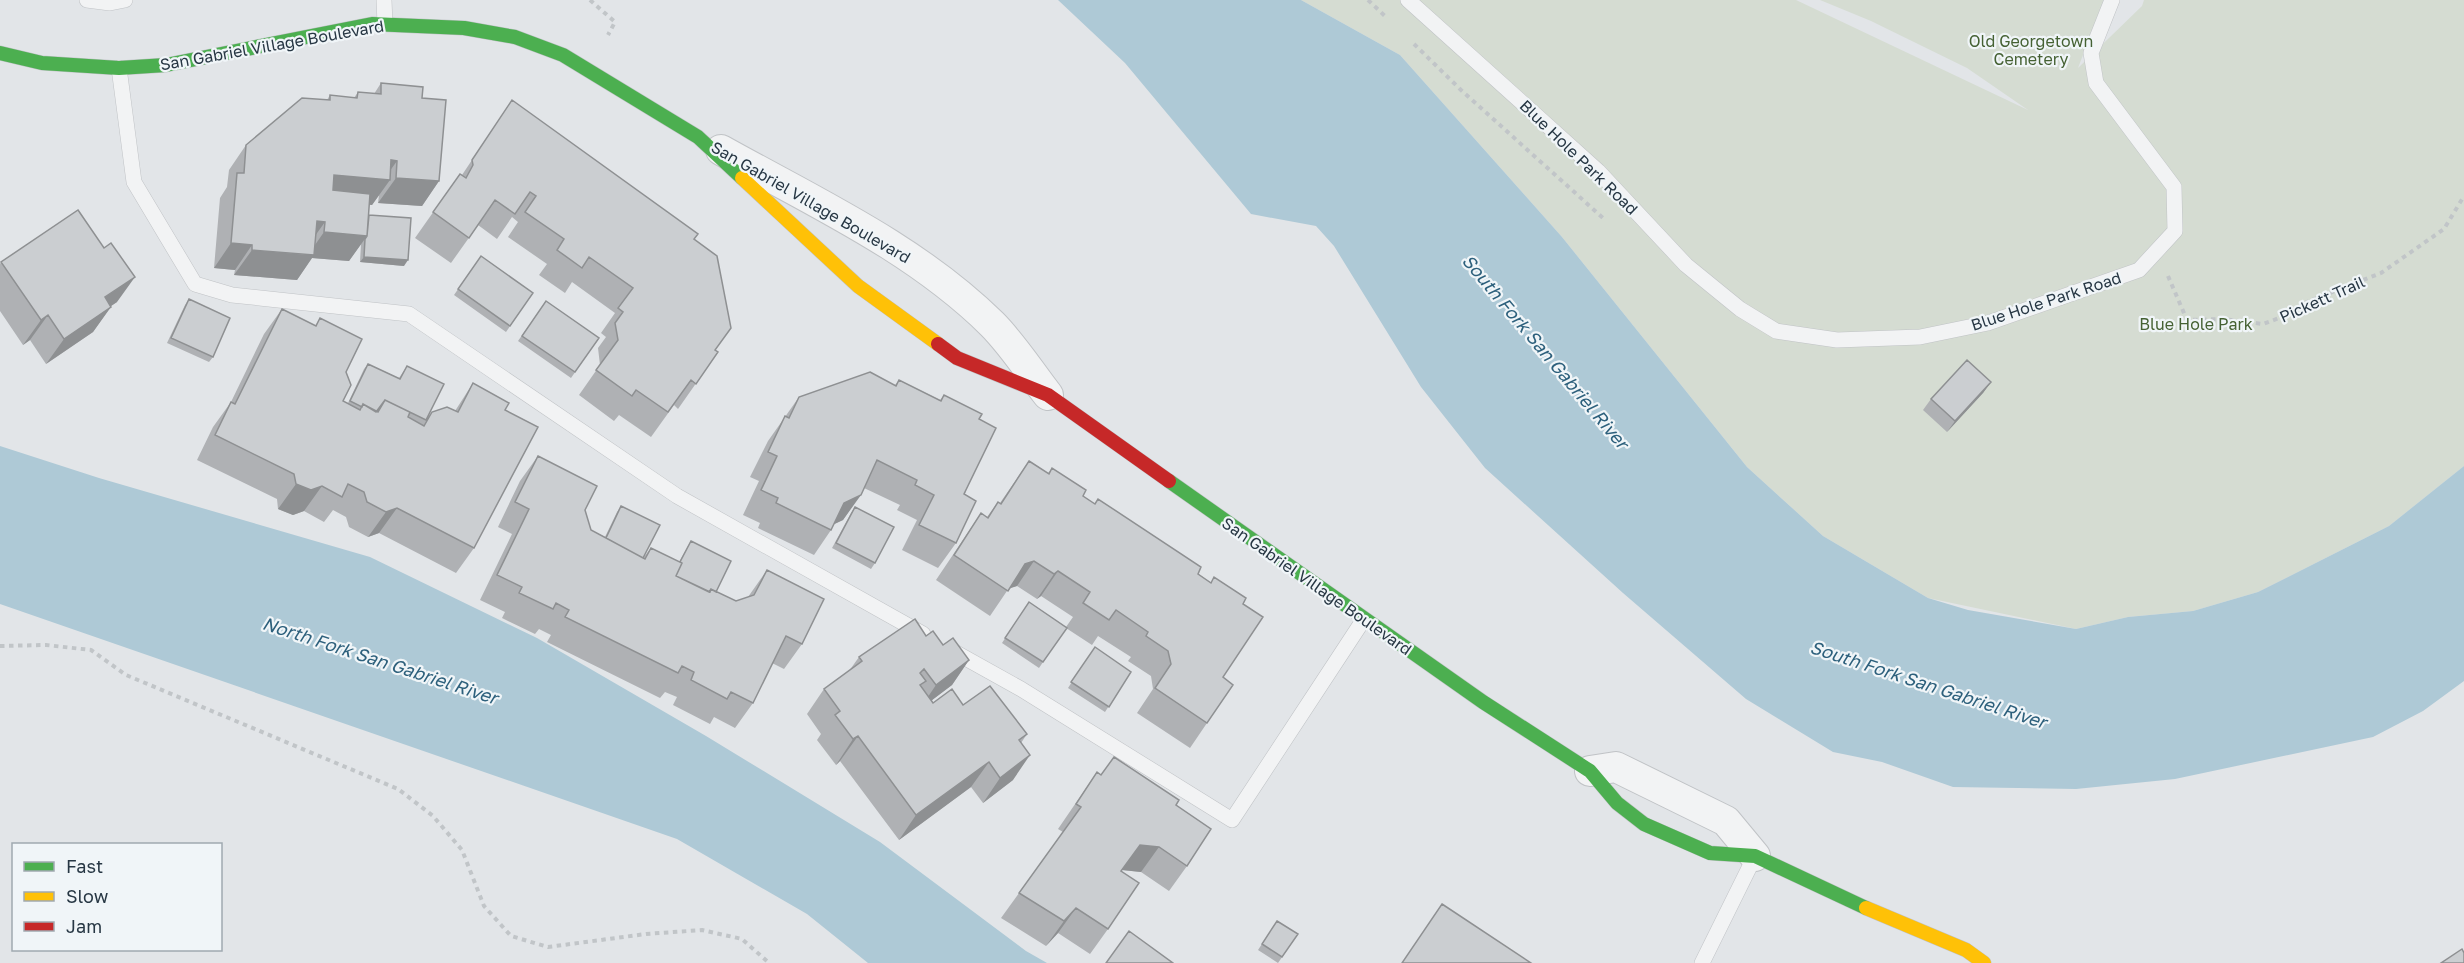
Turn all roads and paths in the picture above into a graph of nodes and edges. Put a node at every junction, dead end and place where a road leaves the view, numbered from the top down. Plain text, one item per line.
1 (87, 0) edge
2 (125, 0) edge
3 (384, 0) edge
4 (590, 0) edge
5 (1408, 0) edge
6 (2112, 0) edge
7 (385, 24) junction
8 (608, 35) dead end
9 (0, 53) edge
10 (119, 68) junction
11 (698, 137) junction
12 (2464, 196) edge
13 (2157, 251) junction
14 (1048, 395) junction
15 (1364, 619) junction
16 (0, 646) edge
17 (1590, 771) joint
18 (1755, 856) junction
19 (769, 963) edge
20 (1702, 963) edge
21 (1984, 963) edge

1 - 2 lane
3 - 7 lane
4 - 8 path
5 - 13 lane, Blue Hole Park Road
6 - 13 lane, Blue Hole Park Road
7 - 10 street, San Gabriel Village Boulevard
7 - 11 street, San Gabriel Village Boulevard
9 - 10 street, San Gabriel Village Boulevard
10 - 15 lane
11 - 14 street, San Gabriel Village Boulevard
11 - 14 street, San Gabriel Village Boulevard
12 - 13 path, Pickett Trail
14 - 15 street, San Gabriel Village Boulevard
15 - 17 street, San Gabriel Village Boulevard
16 - 19 path
17 - 18 street, San Gabriel Village Boulevard
18 - 20 lane
18 - 21 street, San Gabriel Village Boulevard

